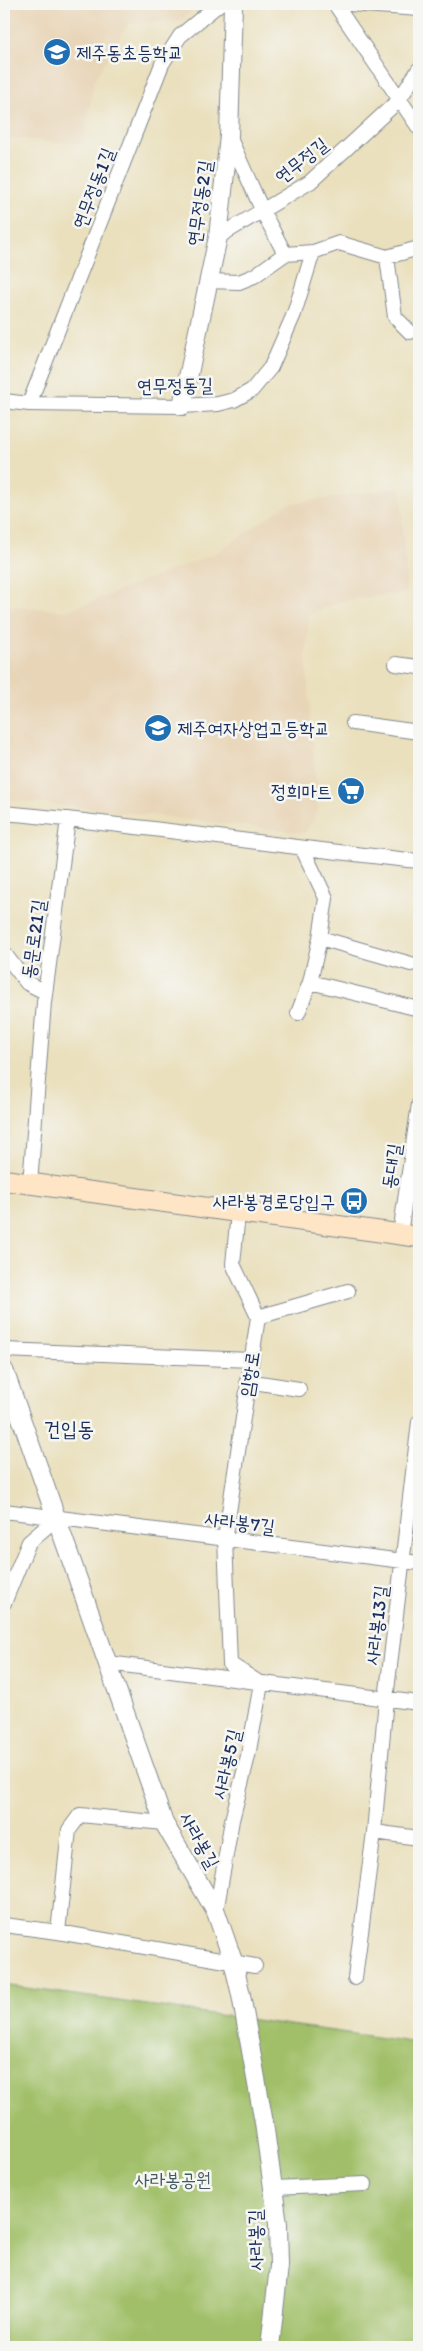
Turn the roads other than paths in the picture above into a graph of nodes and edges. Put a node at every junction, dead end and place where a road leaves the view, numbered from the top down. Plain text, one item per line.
1 (219, 4) edge
2 (233, 4) edge
3 (335, 4) edge
4 (350, 4) edge
5 (419, 8) edge
6 (419, 69) edge
7 (399, 100) junction
8 (419, 128) edge
9 (229, 136) junction
10 (263, 212) junction
11 (218, 238) junction
12 (419, 248) edge
13 (312, 252) junction
14 (285, 254) junction
15 (387, 257) junction
16 (208, 281) junction
17 (410, 332) dead end
18 (4, 401) edge
19 (29, 404) junction
20 (182, 406) junction
21 (396, 664) dead end
22 (419, 667) edge
23 (353, 723) dead end
24 (419, 732) edge
25 (4, 813) edge
26 (68, 819) junction
27 (303, 850) junction
28 (419, 861) edge
29 (320, 938) junction
30 (4, 953) edge
31 (411, 964) dead end
32 (310, 982) junction
33 (45, 992) junction
34 (419, 1009) edge
35 (298, 1013) dead end
36 (419, 1104) edge
37 (4, 1180) edge
38 (30, 1184) junction
39 (238, 1213) junction
40 (410, 1235) edge
41 (348, 1291) dead end
42 (258, 1317) junction
43 (4, 1350) edge
44 (251, 1360) junction
45 (4, 1370) edge
46 (247, 1381) junction
47 (299, 1389) dead end
48 (419, 1422) edge
49 (4, 1511) edge
50 (57, 1518) junction
51 (226, 1539) junction
52 (402, 1561) junction
53 (419, 1563) edge
54 (4, 1603) edge
55 (108, 1663) junction
56 (261, 1684) junction
57 (386, 1699) junction
58 (419, 1703) edge
59 (164, 1823) junction
60 (374, 1832) junction
61 (419, 1838) edge
62 (216, 1912) junction
63 (4, 1925) edge
64 (58, 1932) junction
65 (233, 1961) junction
66 (255, 1966) dead end
67 (355, 1978) dead end
68 (365, 2184) dead end
69 (274, 2188) junction
70 (270, 2347) edge

1 - 19 street, 연무정동1길
2 - 9 street, 연무정동2길
3 - 7 street
4 - 5 street
6 - 7 street, 연무정길
7 - 8 street
7 - 10 street, 연무정길
9 - 10 street
9 - 11 street, 연무정동2길
10 - 11 street, 연무정길
10 - 14 street
11 - 16 street, 연무정동2길
12 - 15 street
13 - 14 street
13 - 15 street
13 - 20 street, 연무정동길
14 - 16 street
15 - 17 street
16 - 20 street, 연무정동2길
18 - 19 street, 연무정동길
19 - 20 street, 연무정동길
21 - 22 street
23 - 24 street
25 - 26 street
26 - 27 street
26 - 33 street, 동문로21길
27 - 28 street
27 - 29 street
29 - 31 street
29 - 32 street
30 - 33 street
32 - 34 street
32 - 35 street
33 - 38 street, 동문로21길
36 - 40 street, 동대길
37 - 38 main road
38 - 39 main road
39 - 40 main road
39 - 42 street
41 - 42 street
42 - 44 street, 임항로
43 - 44 street
44 - 46 street, 임항로
45 - 50 street, 사라봉길
46 - 47 street
46 - 51 street, 임항로
48 - 52 street, 사라봉13길
49 - 50 street, 사라봉7길
50 - 51 street, 사라봉7길
50 - 54 street
50 - 55 street, 사라봉길
51 - 52 street, 사라봉7길
51 - 56 street, 임항로
52 - 53 street, 사라봉7길
52 - 57 street, 사라봉13길
55 - 56 street
55 - 59 street, 사라봉길
56 - 57 street
56 - 62 street, 사라봉5길
57 - 58 street
57 - 60 street, 사라봉13길
59 - 62 street, 사라봉길
59 - 64 street
60 - 61 street
60 - 67 street, 사라봉13길
62 - 65 street, 사라봉길
63 - 64 street
64 - 65 street
65 - 66 street
65 - 69 street, 사라봉길
68 - 69 street
69 - 70 street, 사라봉길

